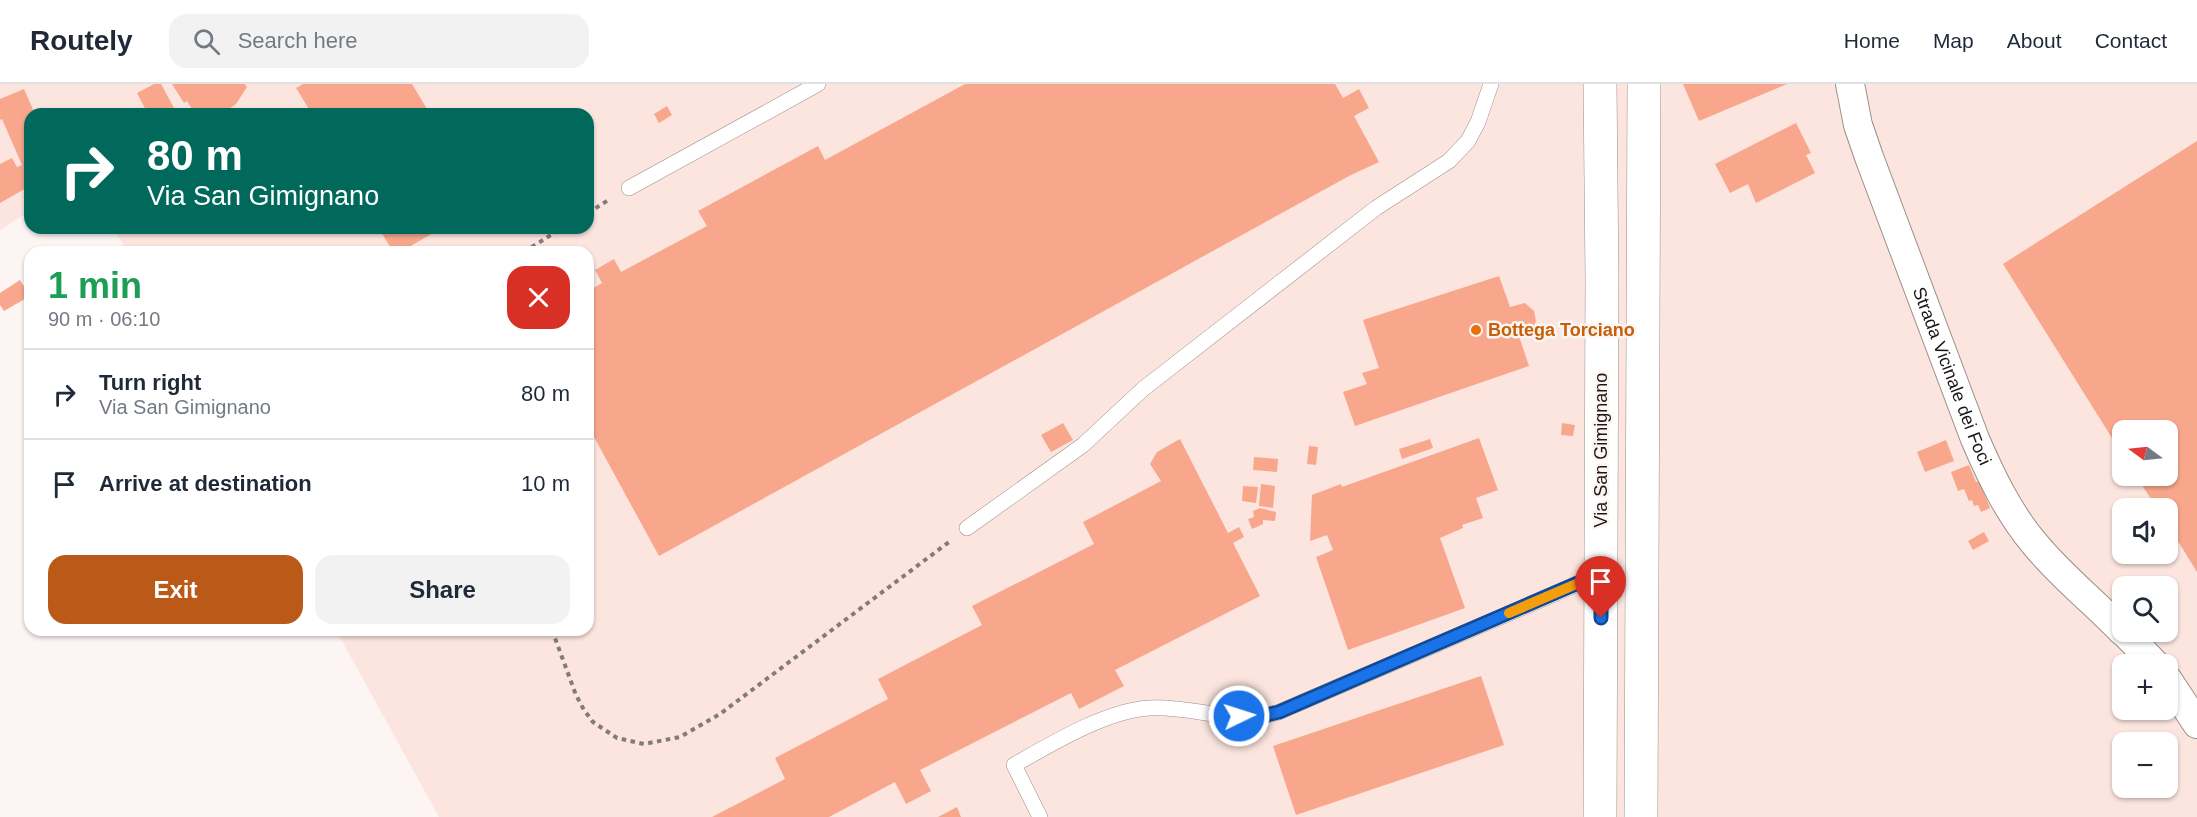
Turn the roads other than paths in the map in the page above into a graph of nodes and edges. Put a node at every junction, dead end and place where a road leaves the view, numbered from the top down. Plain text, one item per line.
1 (818, 84) edge
2 (1491, 84) edge
3 (1600, 84) edge
4 (1644, 84) edge
5 (1850, 84) edge
6 (629, 188) dead end
7 (967, 528) road end
8 (1601, 573) junction
9 (2112, 620) edge
10 (2134, 642) edge
11 (2146, 654) edge
12 (2178, 695) edge
13 (2197, 724) edge
14 (1040, 817) edge
15 (1600, 817) edge
16 (1641, 817) edge

1 - 6 lane
2 - 7 lane
3 - 8 main road, Via San Gimignano
4 - 16 main road
5 - 9 street, Strada Vicinale dei Foci
8 - 14 lane
8 - 15 main road, Via San Gimignano
10 - 11 street, Strada Vicinale dei Foci
12 - 13 street

